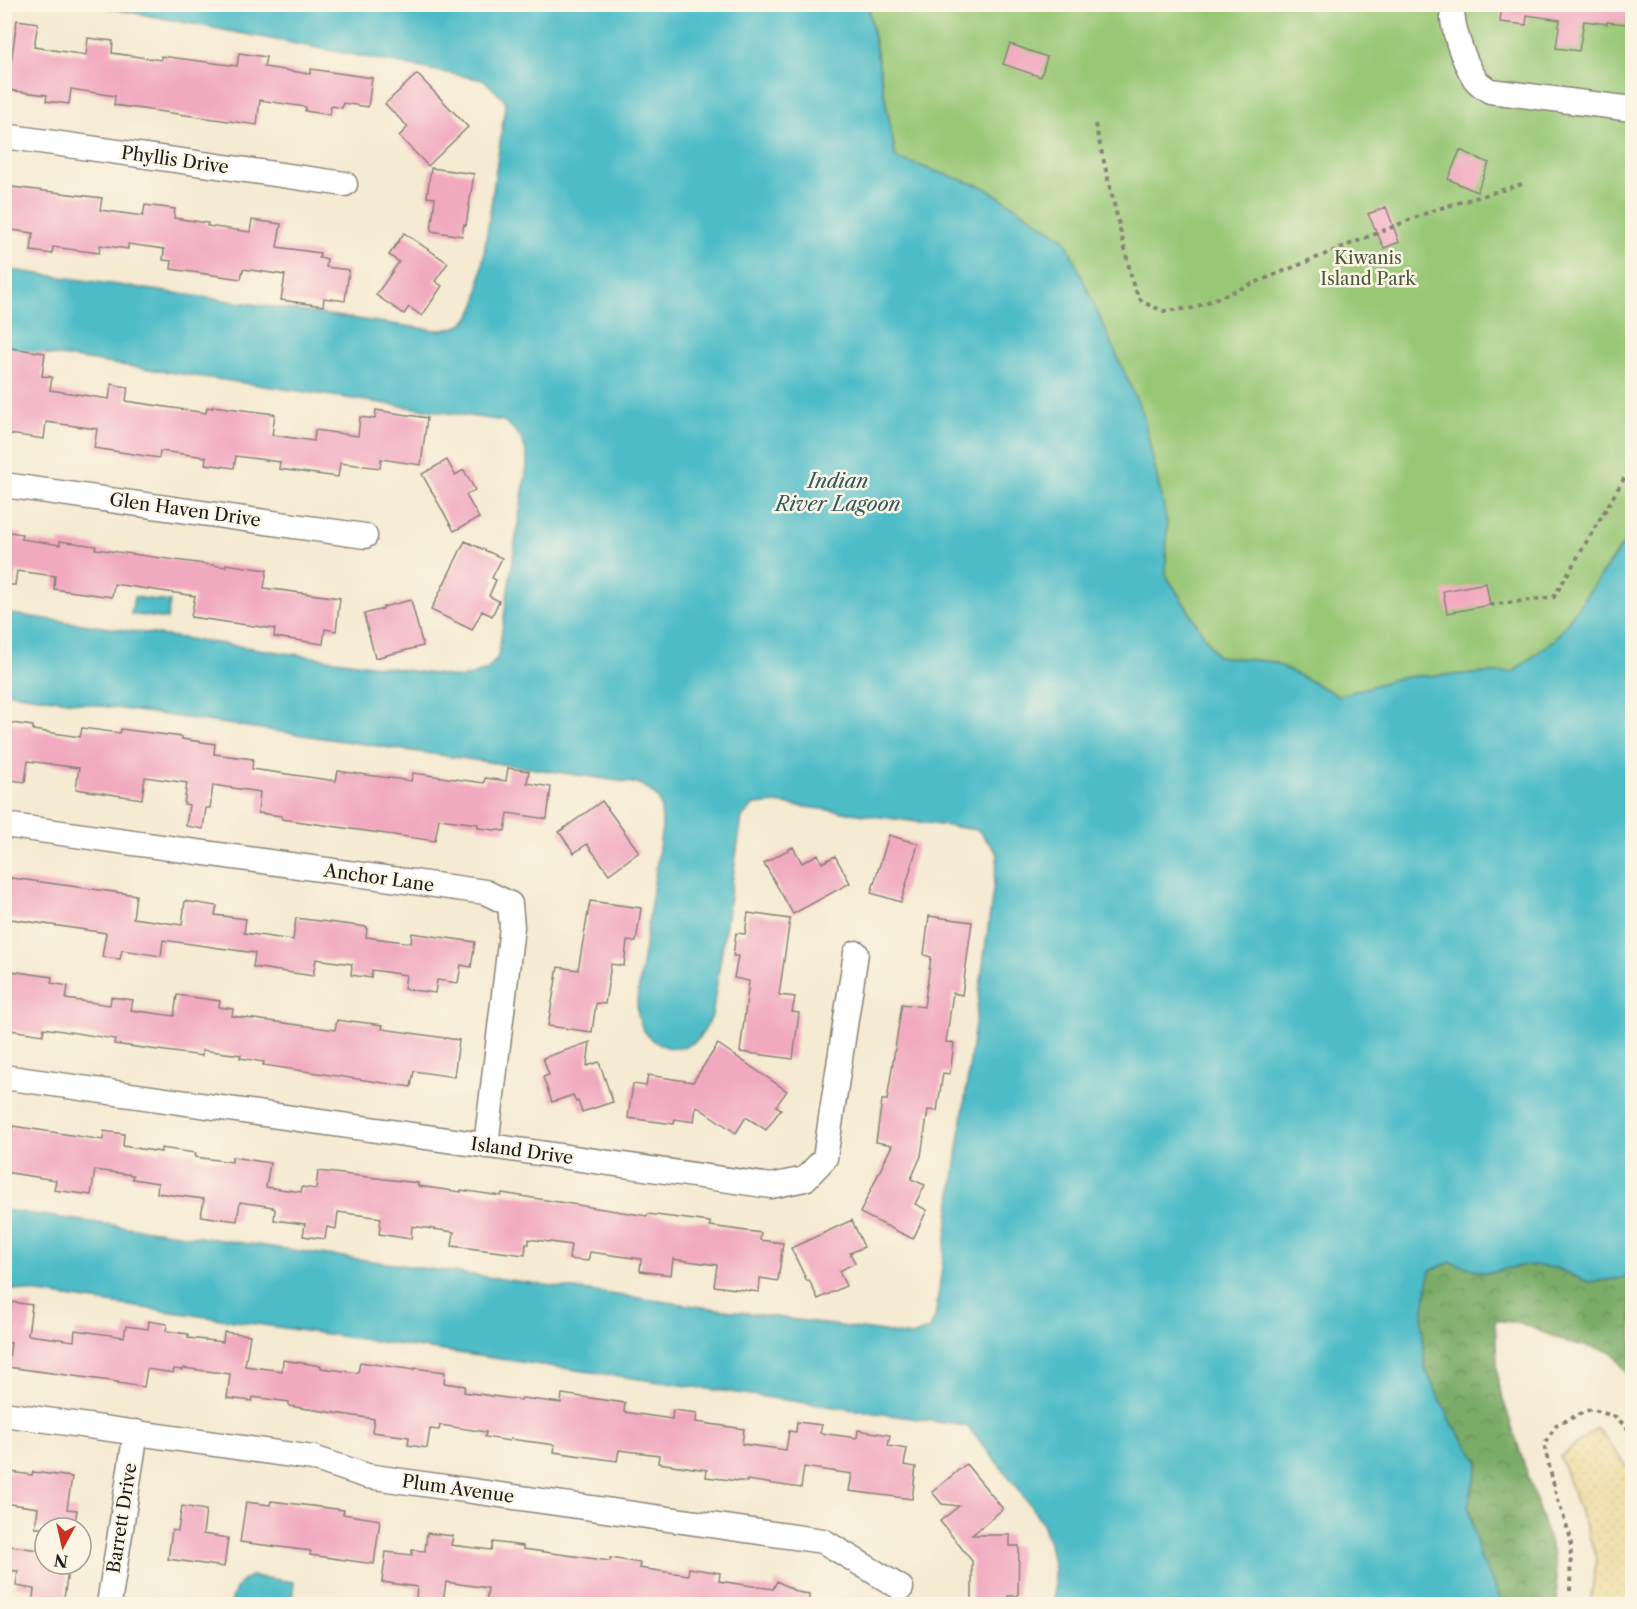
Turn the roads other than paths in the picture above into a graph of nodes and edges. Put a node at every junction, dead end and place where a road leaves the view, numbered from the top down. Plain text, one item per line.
1 (1452, 4) edge
2 (1632, 109) edge
3 (4, 136) edge
4 (345, 184) dead end
5 (4, 485) edge
6 (365, 536) dead end
7 (4, 825) edge
8 (856, 953) dead end
9 (4, 1077) edge
10 (486, 1146) junction
11 (4, 1414) edge
12 (136, 1432) junction
13 (901, 1588) dead end
14 (109, 1605) edge

1 - 2 street
3 - 4 street, Phyllis Drive
5 - 6 street, Glen Haven Drive
7 - 10 street, Anchor Lane
8 - 10 street, Island Drive
9 - 10 street, Island Drive
11 - 12 street, Plum Avenue
12 - 13 street, Plum Avenue
12 - 14 street, Barrett Drive

